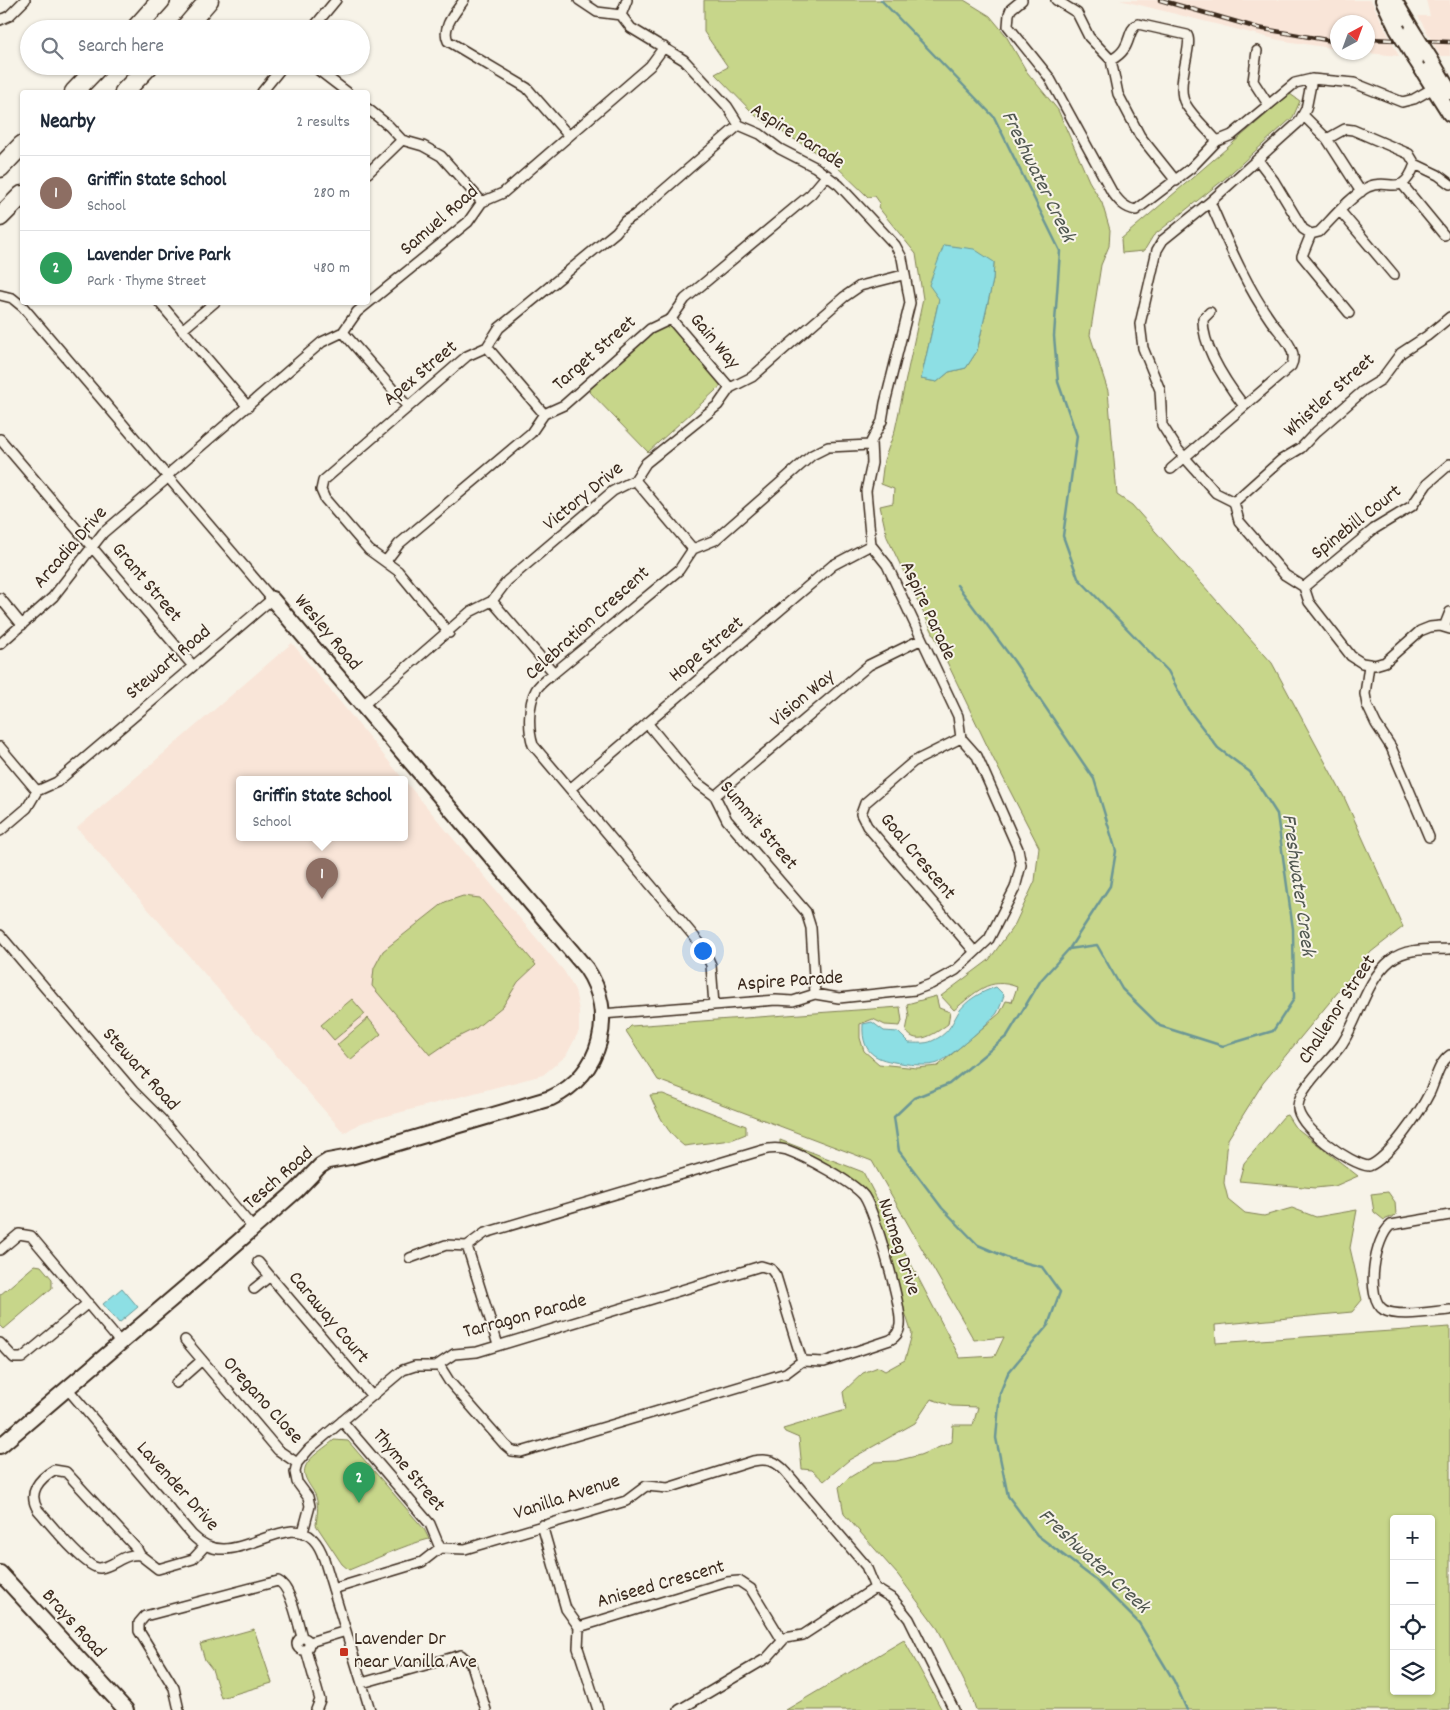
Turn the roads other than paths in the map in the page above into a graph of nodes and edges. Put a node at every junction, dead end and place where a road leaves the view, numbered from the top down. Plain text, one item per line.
1 (25, 0) edge
2 (161, 0) edge
3 (209, 0) edge
4 (336, 0) edge
5 (464, 0) edge
6 (579, 0) edge
7 (627, 0) edge
8 (1022, 0) edge
9 (1056, 0) edge
10 (1383, 0) edge
11 (1394, 0) edge
12 (621, 15) junction
13 (0, 20) edge
14 (143, 20) edge
15 (192, 20) edge
16 (319, 20) edge
17 (664, 47) junction
18 (1257, 51) dead end
19 (1111, 60) junction
20 (91, 75) edge
21 (140, 75) edge
22 (276, 75) edge
23 (325, 75) edge
24 (1312, 79) junction
25 (1442, 87) edge
26 (76, 90) edge
27 (126, 90) edge
28 (264, 90) edge
29 (344, 90) edge
30 (1268, 104) junction
31 (370, 111) edge
32 (1450, 114) edge
33 (1304, 116) junction
34 (739, 126) junction
35 (569, 136) junction
36 (1327, 139) junction
37 (402, 140) junction
38 (1218, 141) junction
39 (20, 147) edge
40 (1258, 160) junction
41 (1416, 164) junction
42 (0, 168) edge
43 (370, 171) edge
44 (827, 175) junction
45 (1176, 181) junction
46 (1402, 184) junction
47 (1450, 184) edge
48 (1361, 192) junction
49 (20, 196) edge
50 (482, 202) junction
51 (1210, 202) junction
52 (1341, 212) junction
53 (0, 217) edge
54 (1311, 234) junction
55 (1444, 236) dead end
56 (903, 275) junction
57 (1394, 275) dead end
58 (0, 295) edge
59 (370, 301) edge
60 (20, 305) edge
61 (21, 305) edge
62 (161, 305) edge
63 (211, 305) edge
64 (366, 305) edge
65 (1210, 312) dead end
66 (1349, 313) dead end
67 (1450, 317) edge
68 (672, 319) junction
69 (182, 330) junction
70 (344, 332) junction
71 (487, 348) junction
72 (730, 388) junction
73 (1244, 406) junction
74 (408, 407) junction
75 (248, 408) junction
76 (544, 414) junction
77 (0, 439) edge
78 (870, 445) junction
79 (1185, 457) junction
80 (1450, 464) edge
81 (1171, 469) dead end
82 (168, 477) junction
83 (635, 480) junction
84 (1234, 502) junction
85 (871, 545) junction
86 (92, 546) junction
87 (693, 549) junction
88 (386, 561) junction
89 (1304, 587) junction
90 (0, 598) edge
91 (272, 599) junction
92 (492, 601) junction
93 (1450, 612) edge
94 (22, 625) junction
95 (1447, 628) edge
96 (449, 633) junction
97 (920, 640) junction
98 (0, 644) edge
99 (1369, 665) junction
100 (193, 666) junction
101 (554, 673) junction
102 (362, 706) junction
103 (647, 723) junction
104 (961, 738) junction
105 (0, 748) edge
106 (570, 789) junction
107 (38, 791) junction
108 (715, 796) junction
109 (0, 831) edge
110 (1429, 837) dead end
111 (0, 935) edge
112 (1450, 949) edge
113 (974, 951) junction
114 (816, 994) junction
115 (714, 1005) junction
116 (602, 1014) junction
117 (1450, 1055) edge
118 (1450, 1215) edge
119 (253, 1228) junction
120 (467, 1246) junction
121 (0, 1250) edge
122 (410, 1258) dead end
123 (258, 1262) dead end
124 (270, 1276) junction
125 (254, 1289) dead end
126 (88, 1302) junction
127 (1450, 1310) edge
128 (185, 1340) dead end
129 (120, 1342) junction
130 (0, 1343) edge
131 (498, 1345) junction
132 (202, 1360) junction
133 (802, 1361) junction
134 (439, 1365) junction
135 (176, 1383) dead end
136 (66, 1387) junction
137 (372, 1396) junction
138 (342, 1421) junction
139 (0, 1446) edge
140 (297, 1463) junction
141 (542, 1525) junction
142 (303, 1532) junction
143 (127, 1539) junction
144 (205, 1546) junction
145 (440, 1548) junction
146 (125, 1556) junction
147 (140, 1556) junction
148 (0, 1573) edge
149 (874, 1588) junction
150 (333, 1589) junction
151 (580, 1627) junction
152 (346, 1631) junction
153 (782, 1640) junction
154 (306, 1643) junction
155 (362, 1683) junction
156 (120, 1707) edge
157 (179, 1710) edge
158 (316, 1710) edge
159 (370, 1710) edge
160 (486, 1710) edge
161 (598, 1710) edge
162 (679, 1710) edge
163 (954, 1710) edge

1 - 13 street
2 - 14 highway
3 - 15 highway
4 - 16 street
5 - 35 street
6 - 12 street
7 - 12 street
8 - 45 street
9 - 19 street
10 - 25 street, bridge
11 - 25 street, bridge
12 - 17 street, Aspire Parade
17 - 34 street, Aspire Parade
17 - 35 street, Samuel Road
18 - 30 street
19 - 38 street
19 - 45 street
20 - 26 highway
21 - 27 highway
22 - 28 street
23 - 29 street
24 - 25 street
24 - 30 street
24 - 33 street
25 - 32 street
30 - 38 street
31 - 37 street
33 - 36 street
33 - 40 street
34 - 44 street, Aspire Parade
34 - 71 street, Apex Street
35 - 50 street, Samuel Road
36 - 41 street
36 - 48 street
37 - 43 street
37 - 50 street
38 - 45 street
39 - 42 highway
40 - 51 street
40 - 54 street
41 - 46 street
41 - 47 street
44 - 56 street, Aspire Parade
44 - 68 street
46 - 48 street
46 - 55 street
48 - 52 street
49 - 53 highway
50 - 59 street, Samuel Road
51 - 73 street
51 - 79 street
52 - 54 street
52 - 57 street
54 - 66 street
56 - 72 street, Victory Drive
56 - 78 street, Aspire Parade
58 - 60 street, Wesley Road
61 - 82 street, Wesley Road
62 - 69 street
63 - 69 street
64 - 70 street, Samuel Road
65 - 73 street
67 - 84 street, Whistler Street
68 - 72 street, Gain Way
68 - 76 street, Target Street
69 - 75 street
70 - 74 street
70 - 75 street
71 - 74 street, Apex Street
71 - 76 street
72 - 83 street, Victory Drive
73 - 79 street
74 - 88 street, Apex Street
75 - 82 street
76 - 88 street, Target Street
77 - 86 street, Grant Street
78 - 85 street, Aspire Parade
78 - 87 street
79 - 81 street
79 - 84 street
80 - 89 street, Spinebill Court
82 - 86 street, Arcadia Drive
82 - 91 street, Wesley Road
83 - 87 street
83 - 92 street, Victory Drive
84 - 89 street
85 - 97 street, Aspire Parade
85 - 103 street, Hope Street
86 - 94 street, Arcadia Drive
86 - 100 street, Grant Street
87 - 101 street, Celebration Crescent
88 - 96 street, Apex Street
89 - 99 street
90 - 94 street
91 - 100 street, Stewart Road
91 - 102 street, Wesley Road
92 - 96 street, Victory Drive
92 - 101 street
93 - 95 street
94 - 98 street, Arcadia Drive
95 - 99 street
96 - 102 street, Victory Drive
97 - 104 street, Aspire Parade
97 - 108 street, Vision Way
99 - 110 street
100 - 107 street, Stewart Road
101 - 106 street, Celebration Crescent
102 - 116 street, Wesley Road
103 - 106 street, Hope Street
103 - 108 street, Summit Street
104 - 113 street, Aspire Parade
104 - 113 street, Goal Crescent
105 - 107 street
106 - 115 street, Celebration Crescent
107 - 109 street, Stewart Road
108 - 114 street, Summit Street
111 - 119 street, Stewart Road
112 - 117 street, Challenor Street
113 - 114 street, Aspire Parade
114 - 115 street, Aspire Parade
115 - 116 street, Aspire Parade
116 - 119 street, Tesch Road
118 - 127 street
119 - 129 street, Tesch Road
120 - 122 street
120 - 131 street
120 - 133 street, Nutmeg Drive
121 - 126 street
123 - 124 street, Caraway Court
124 - 125 street
124 - 137 street, Caraway Court
126 - 129 street
126 - 130 street
128 - 132 street, Oregano Close
129 - 136 street, Tesch Road
131 - 133 street, Tarragon Parade
131 - 134 street, Tarragon Parade
132 - 135 street, Oregano Close
132 - 140 street, Oregano Close
133 - 134 street
134 - 137 street, Tarragon Parade
136 - 139 street, Tesch Road
136 - 144 street, Lavender Drive
137 - 138 street, Tarragon Parade
138 - 140 street, Tarragon Parade
138 - 145 street, Thyme Street
140 - 142 street
141 - 145 street, Vanilla Avenue
141 - 149 street, Vanilla Avenue
141 - 151 street
142 - 144 street, Lavender Drive
142 - 150 street
143 - 146 street
143 - 146 street
143 - 147 street
144 - 147 street
145 - 150 street
146 - 147 street
148 - 156 street, Brays Road
149 - 153 street
149 - 163 street
150 - 152 street
151 - 153 street, Aniseed Crescent
151 - 161 street
152 - 154 street
152 - 155 street
153 - 162 street
154 - 157 street
154 - 158 street
155 - 159 street
155 - 160 street

